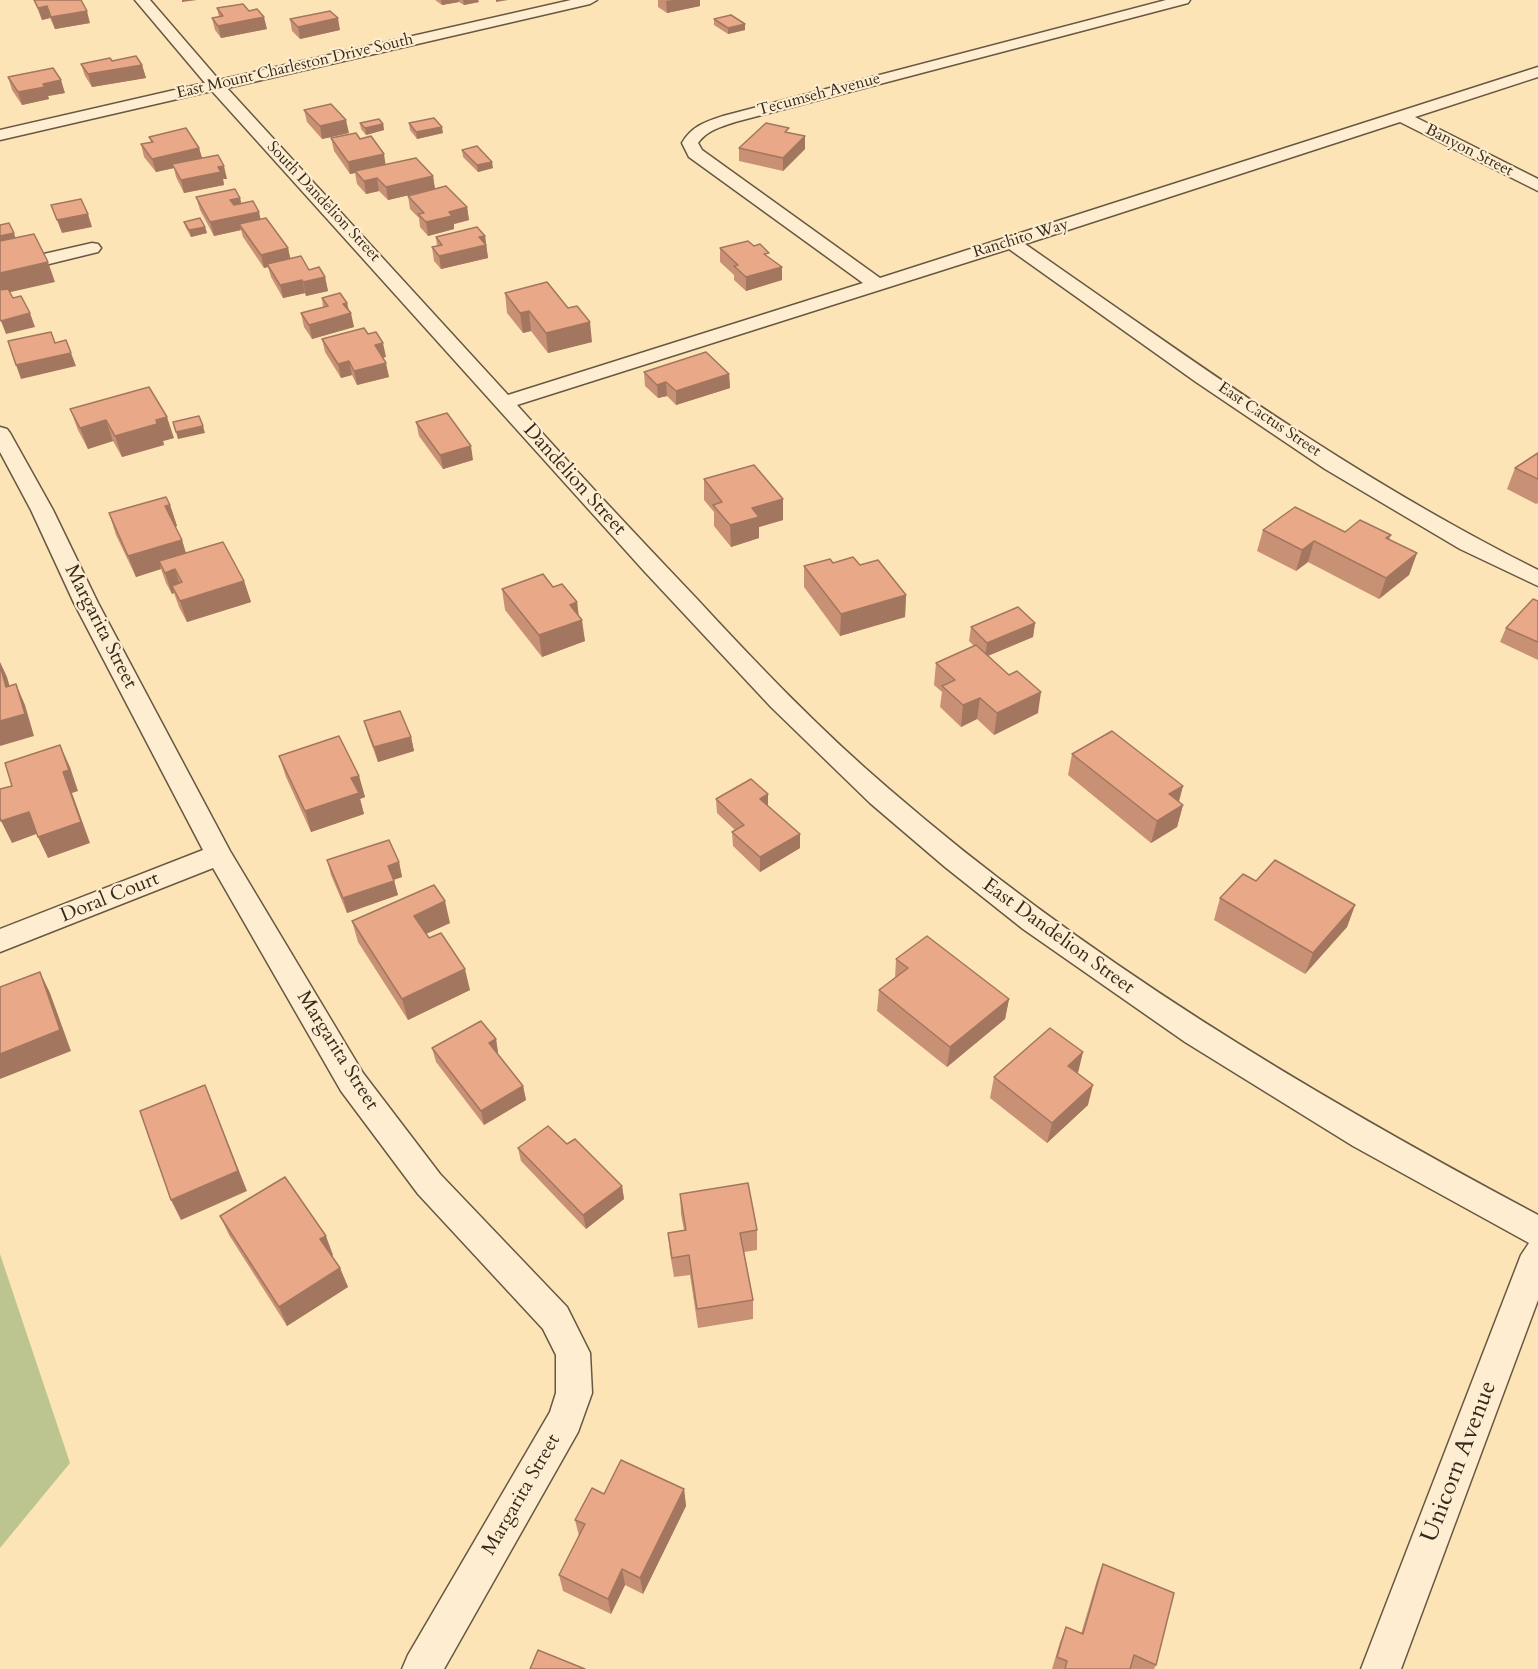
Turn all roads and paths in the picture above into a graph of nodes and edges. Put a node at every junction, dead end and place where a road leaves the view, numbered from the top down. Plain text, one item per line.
1 (142, 0) edge
2 (590, 0) edge
3 (1183, 0) edge
4 (1538, 72) edge
5 (214, 84) junction
6 (1400, 117) junction
7 (0, 135) edge
8 (1538, 186) edge
9 (1011, 242) junction
10 (92, 248) dead end
11 (0, 270) edge
12 (877, 284) junction
13 (504, 403) junction
14 (0, 433) edge
15 (644, 557) joint
16 (1538, 579) edge
17 (219, 855) junction
18 (0, 941) edge
19 (1538, 1232) edge
20 (1538, 1255) edge
21 (422, 1669) edge
22 (1381, 1669) edge

1 - 5 street, South Dandelion Street
2 - 5 street, East Mount Charleston Drive South
3 - 12 street, Tecumseh Avenue
4 - 6 street, Ranchito Way
5 - 7 street, East Mount Charleston Drive South
5 - 13 street, South Dandelion Street
6 - 8 street, Banyon Street
6 - 9 street, Ranchito Way
9 - 12 street, Ranchito Way
9 - 16 street, East Cactus Street
10 - 11 street
12 - 13 street, Ranchito Way
13 - 15 street, Dandelion Street
14 - 17 street, Margarita Street
15 - 19 street, East Dandelion Street
17 - 18 street, Doral Court
17 - 21 street, Margarita Street
20 - 22 street, Unicorn Avenue

